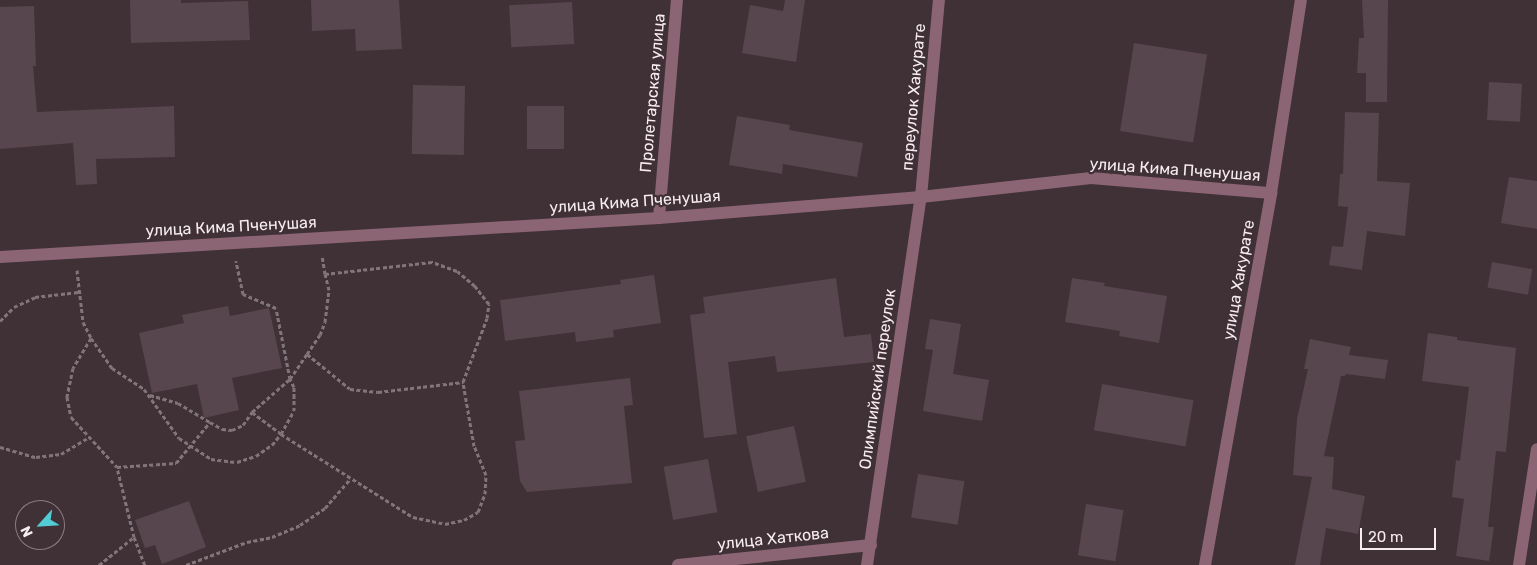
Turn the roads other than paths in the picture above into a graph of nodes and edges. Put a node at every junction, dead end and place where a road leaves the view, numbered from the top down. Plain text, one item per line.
1 (676, 0) edge
2 (939, 0) edge
3 (1300, 0) edge
4 (1271, 194) junction
5 (921, 197) junction
6 (659, 218) junction
7 (0, 256) edge
8 (1537, 449) edge
9 (871, 545) junction
10 (678, 565) edge
11 (867, 565) edge
12 (1205, 565) edge
13 (1519, 565) edge

1 - 6 street, Пролетарская улица
2 - 5 street, переулок Хакурате
3 - 4 street, улица Хакурате
4 - 5 street, улица Кима Пченушая
4 - 12 street, улица Хакурате
5 - 6 street, улица Кима Пченушая
5 - 9 street, Олимпийский переулок
6 - 7 street, улица Кима Пченушая
8 - 13 street
9 - 10 street, улица Хаткова
9 - 11 street, Олимпийский переулок

